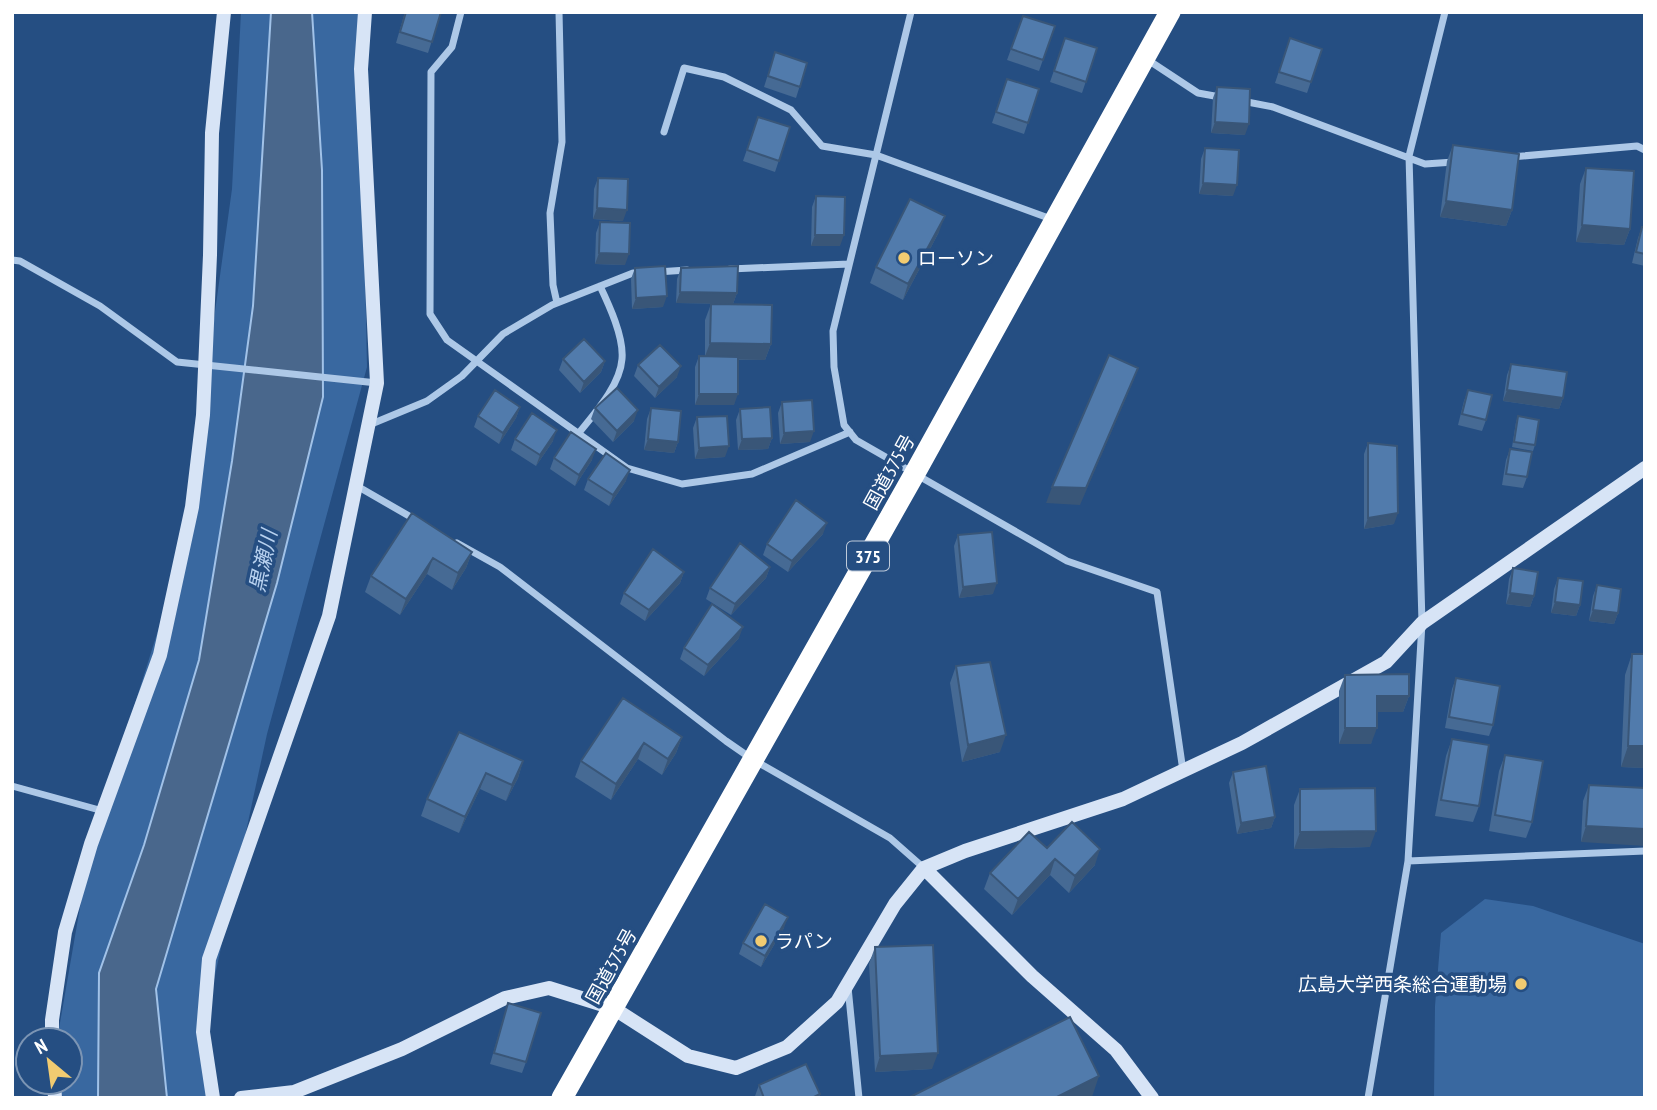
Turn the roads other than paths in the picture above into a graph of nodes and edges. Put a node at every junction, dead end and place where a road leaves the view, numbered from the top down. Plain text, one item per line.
1 (224, 12) edge
2 (365, 12) edge
3 (461, 12) edge
4 (559, 12) edge
5 (911, 12) edge
6 (1170, 12) edge
7 (1445, 12) edge
8 (1144, 58) junction
9 (1223, 98) edge
10 (1236, 100) edge
11 (664, 132) dead end
12 (1645, 150) edge
13 (876, 155) junction
14 (1409, 156) junction
15 (1504, 157) edge
16 (1465, 161) edge
17 (1055, 220) junction
18 (12, 260) edge
19 (849, 264) junction
20 (698, 270) edge
21 (724, 270) edge
22 (600, 286) junction
23 (557, 303) junction
24 (477, 362) junction
25 (209, 365) junction
26 (377, 383) junction
27 (369, 425) junction
28 (850, 432) junction
29 (578, 434) junction
30 (1645, 468) edge
31 (915, 473) junction
32 (356, 486) junction
33 (428, 526) edge
34 (452, 540) edge
35 (1422, 623) junction
36 (752, 759) junction
37 (1183, 771) junction
38 (12, 786) edge
39 (104, 812) junction
40 (1645, 851) edge
41 (1408, 861) junction
42 (924, 868) junction
43 (848, 987) junction
44 (613, 1008) junction
45 (52, 1026) edge
46 (213, 1098) edge
47 (241, 1098) edge
48 (562, 1098) edge
49 (859, 1098) edge
50 (1152, 1098) edge
51 (1368, 1098) edge

1 - 25 street
2 - 26 street
3 - 24 street
4 - 23 street
5 - 13 street
6 - 8 highway, 国道375号 / 375
7 - 14 street
8 - 9 street
8 - 17 highway, 国道375号 / 375
10 - 14 street
11 - 13 street
12 - 15 street
13 - 17 street
13 - 19 street
14 - 16 street
14 - 35 street
17 - 31 highway, 国道375号 / 375
18 - 25 street
19 - 21 street
19 - 28 street
20 - 22 street
22 - 23 street
22 - 29 street
23 - 24 street
24 - 27 street
24 - 29 street
25 - 26 street
25 - 39 street
26 - 27 street
27 - 32 street
28 - 29 street
28 - 31 street
30 - 35 street
31 - 36 highway, 国道375号 / 375
31 - 37 street
32 - 33 street
32 - 46 street
34 - 36 street
35 - 37 street
35 - 41 street
36 - 42 street
36 - 44 highway, 国道375号 / 375
37 - 42 street
38 - 39 street
39 - 45 street
40 - 41 street
41 - 51 street
42 - 43 street
42 - 50 street
43 - 44 street
43 - 49 street
44 - 47 street
44 - 48 highway, 国道375号 / 375

